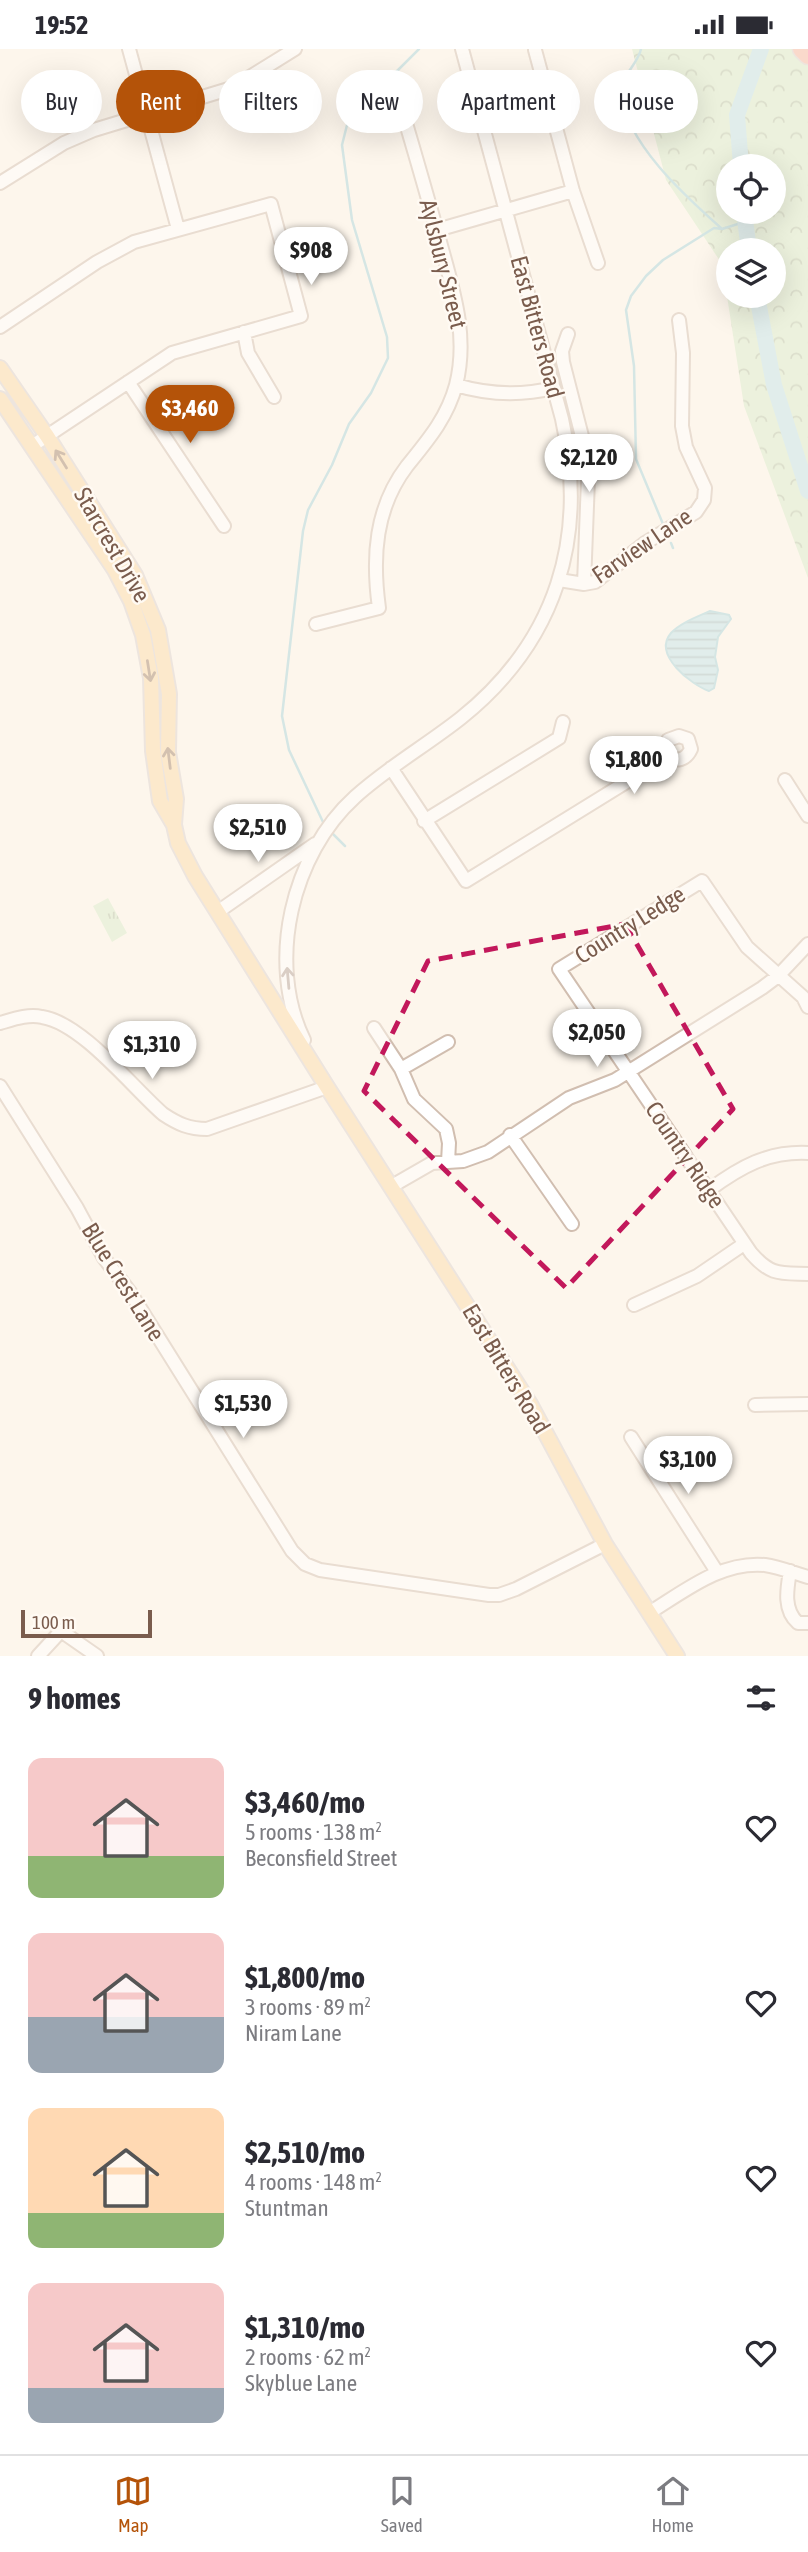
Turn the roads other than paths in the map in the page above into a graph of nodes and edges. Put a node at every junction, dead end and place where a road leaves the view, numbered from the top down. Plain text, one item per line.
1 (129, 49) edge
2 (295, 49) edge
3 (462, 49) edge
4 (803, 49) edge
5 (535, 50) edge
6 (808, 55) edge
7 (134, 70) edge
8 (205, 96) edge
9 (116, 123) edge
10 (151, 133) edge
11 (409, 133) edge
12 (0, 183) edge
13 (573, 191) junction
14 (506, 211) junction
15 (178, 229) junction
16 (437, 230) junction
17 (598, 263) dead end
18 (679, 320) dead end
19 (0, 327) edge
20 (243, 332) junction
21 (568, 334) dead end
22 (0, 368) edge
23 (128, 382) junction
24 (456, 385) junction
25 (554, 388) junction
26 (274, 397) dead end
27 (0, 399) edge
28 (47, 436) junction
29 (32, 446) junction
30 (224, 526) dead end
31 (559, 580) junction
32 (584, 584) junction
33 (156, 624) junction
34 (316, 624) dead end
35 (141, 629) junction
36 (152, 716) junction
37 (168, 716) junction
38 (563, 722) dead end
39 (667, 757) dead end
40 (391, 768) junction
41 (785, 780) dead end
42 (808, 816) edge
43 (424, 821) junction
44 (174, 825) junction
45 (315, 844) junction
46 (219, 911) junction
47 (808, 944) edge
48 (559, 969) joint
49 (778, 976) junction
50 (808, 1007) edge
51 (0, 1023) edge
52 (374, 1028) dead end
53 (448, 1042) dead end
54 (401, 1069) junction
55 (628, 1071) junction
56 (0, 1086) edge
57 (327, 1087) junction
58 (510, 1135) junction
59 (808, 1153) edge
60 (448, 1162) junction
61 (392, 1187) junction
62 (709, 1190) junction
63 (572, 1224) dead end
64 (744, 1244) junction
65 (808, 1274) edge
66 (634, 1305) dead end
67 (808, 1403) edge
68 (755, 1405) dead end
69 (631, 1437) dead end
70 (605, 1543) junction
71 (790, 1571) junction
72 (717, 1572) junction
73 (808, 1577) edge
74 (649, 1613) junction
75 (808, 1623) edge
76 (38, 1656) edge
77 (97, 1656) edge
78 (677, 1656) edge

1 - 7 street
2 - 8 street
3 - 14 street, East Bitters Road
4 - 6 highway
5 - 13 street
9 - 12 street
10 - 15 street
11 - 16 street, Aylsbury Street
13 - 14 street
13 - 17 street
14 - 16 street
14 - 25 street, East Bitters Road
15 - 19 street
15 - 20 street
16 - 24 street, Aylsbury Street
18 - 32 street, Farview Lane
20 - 23 street
20 - 26 street
21 - 32 street
22 - 28 main road, Starcrest Drive
23 - 28 street
23 - 30 street
24 - 25 street
24 - 34 street, Aylsbury Street
25 - 31 street, East Bitters Road
27 - 29 main road, Starcrest Drive
28 - 29 street
33 -> 28 main road, Starcrest Drive
29 - 35 main road, Starcrest Drive
31 - 32 street, Farview Lane
31 - 40 street, East Bitters Road
33 - 35 main road
33 - 37 main road, Starcrest Drive
35 -> 36 main road, Starcrest Drive
36 - 37 main road
36 - 44 main road, Starcrest Drive
44 -> 37 main road, Starcrest Drive
38 - 43 street
39 - 43 street
40 - 43 street
40 - 45 street, East Bitters Road
41 - 42 street
44 - 46 main road, Starcrest Drive
45 - 46 street
57 -> 45 street
46 - 57 main road, Starcrest Drive
47 - 49 street
48 - 49 street, Country Ledge
48 - 55 street, Country Ridge
49 - 50 street
49 - 55 street
51 - 57 street
52 - 54 street
53 - 54 street
54 - 60 street
55 - 58 street
55 - 62 street, Country Ridge
56 - 70 street, Blue Crest Lane
57 - 61 main road, East Bitters Road
58 - 60 street
58 - 63 street
59 - 62 street
60 - 61 street
61 - 70 main road, East Bitters Road
62 - 64 street, Country Ridge
64 - 65 street, Country Ridge
64 - 66 street
67 - 68 street
69 - 72 street
70 - 74 main road, East Bitters Road
71 - 72 street
71 - 73 street
71 - 75 street
72 - 74 street
74 - 78 main road, East Bitters Road
76 - 77 street

